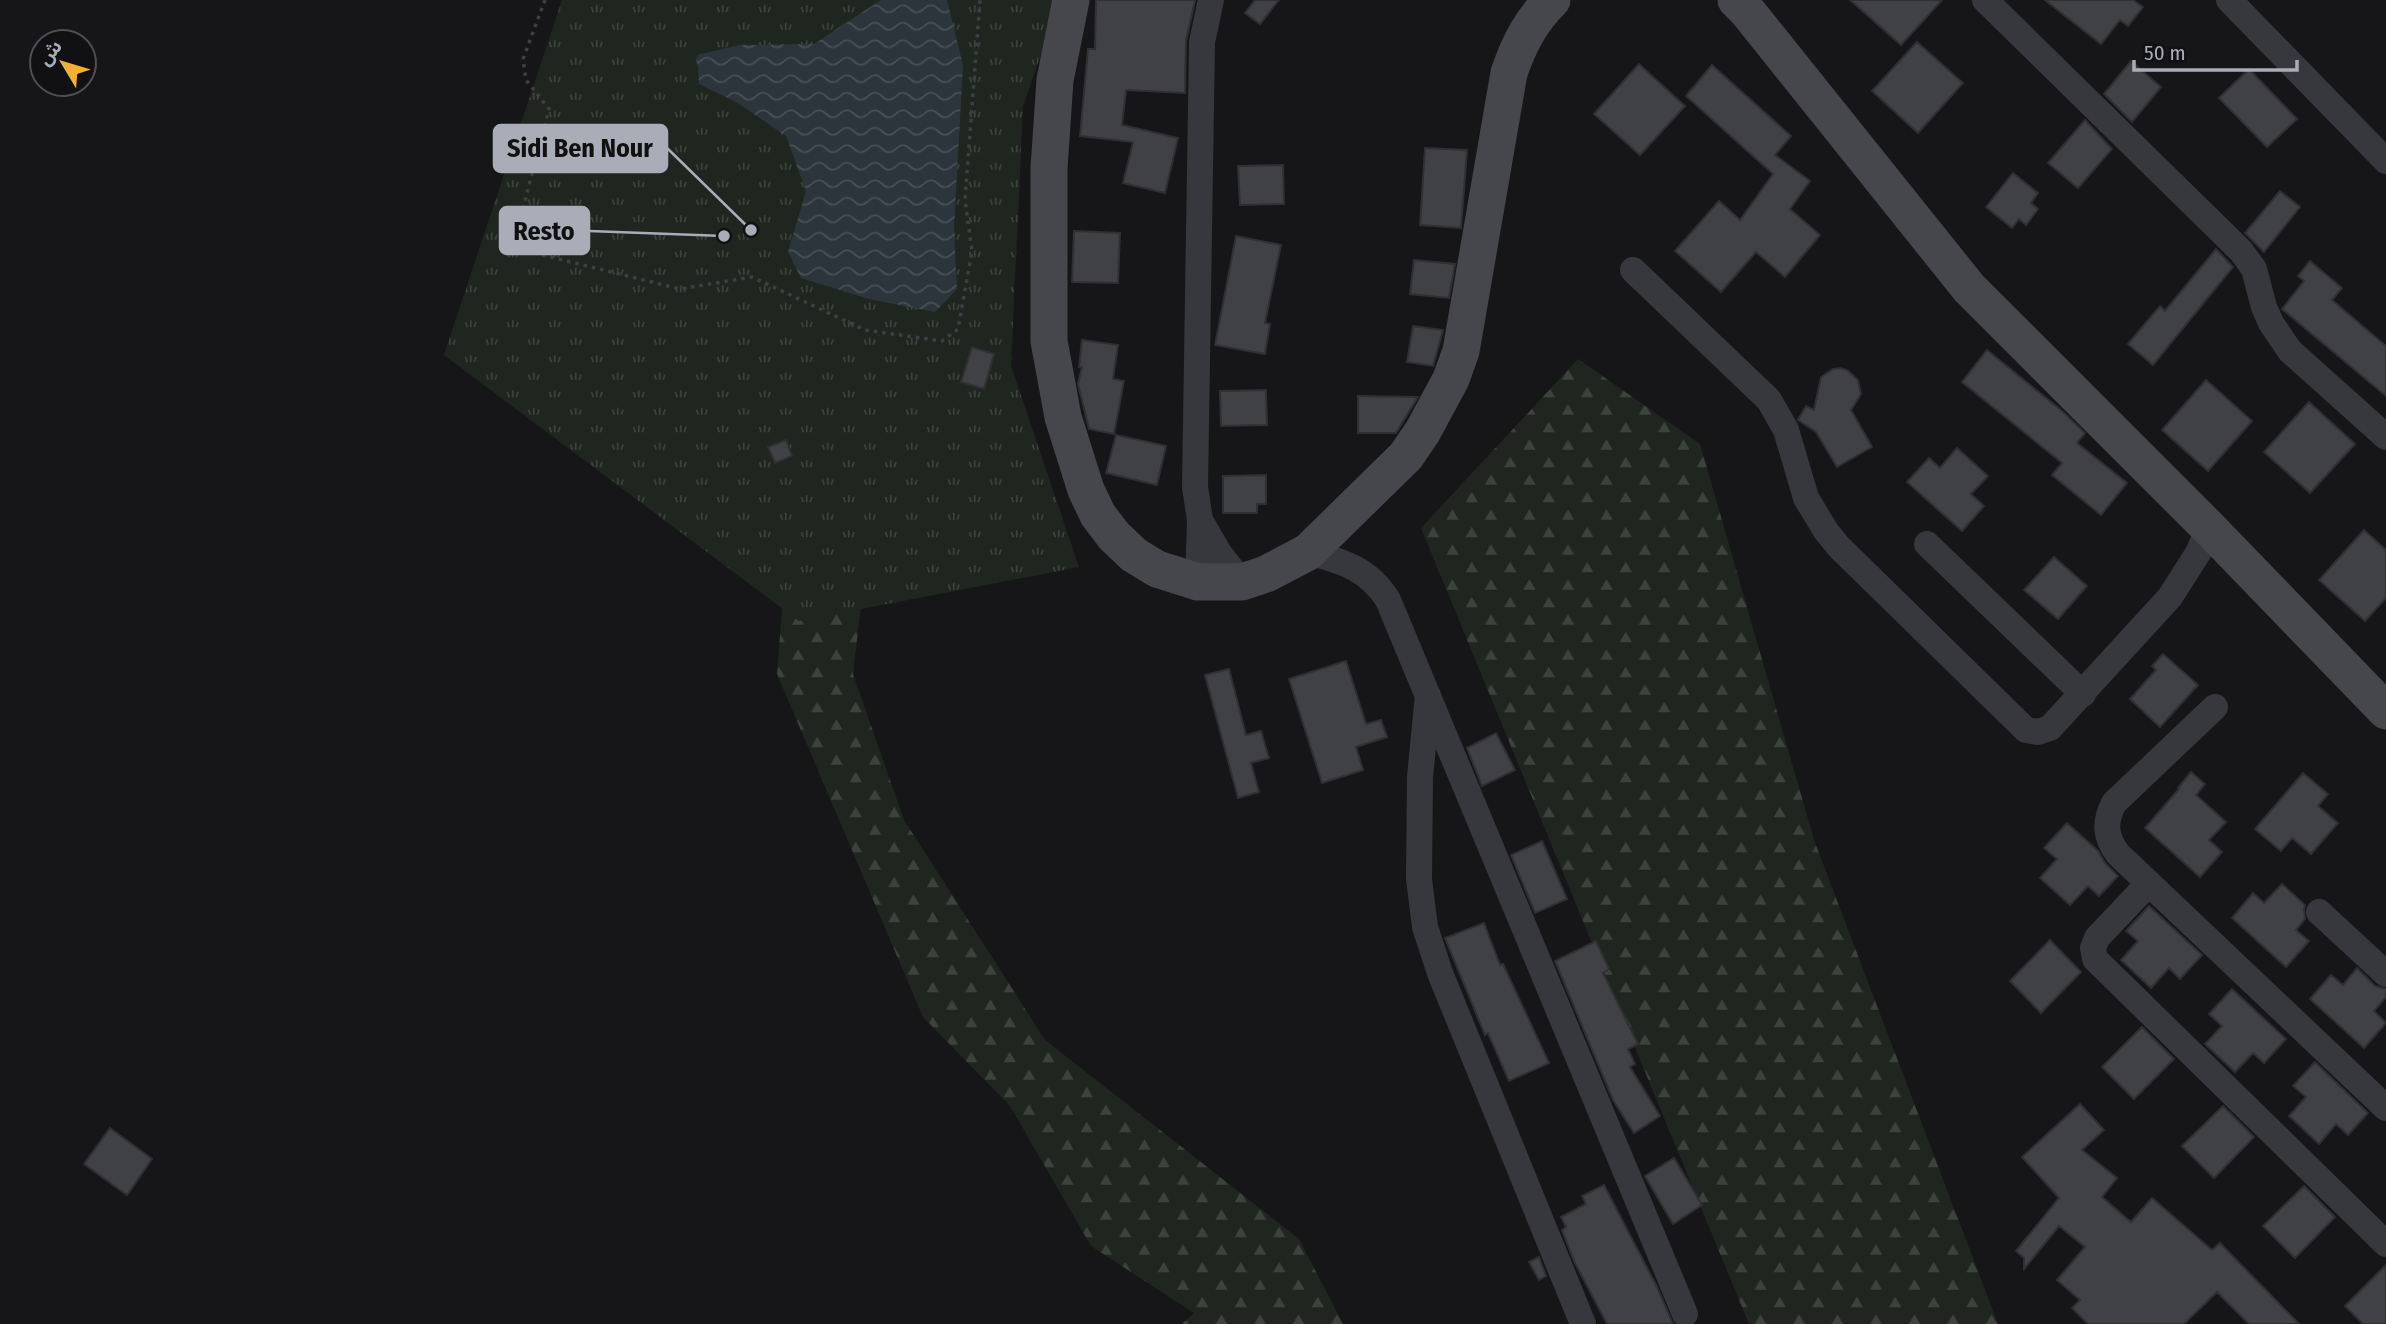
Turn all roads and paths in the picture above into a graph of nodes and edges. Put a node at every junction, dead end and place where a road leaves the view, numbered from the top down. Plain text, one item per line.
1 (545, 0) edge
2 (980, 0) edge
3 (1071, 0) edge
4 (1211, 0) edge
5 (1552, 0) edge
6 (1736, 0) edge
7 (1985, 0) edge
8 (2228, 0) edge
9 (2386, 161) edge
10 (1633, 270) dead end
11 (2386, 437) edge
12 (1200, 520) junction
13 (2209, 528) junction
14 (1927, 544) dead end
15 (1308, 552) junction
16 (1198, 582) junction
17 (1242, 582) junction
18 (1428, 693) junction
19 (2083, 694) junction
20 (2215, 707) dead end
21 (2386, 711) edge
22 (2149, 883) junction
23 (2319, 912) dead end
24 (2386, 974) edge
25 (2386, 1108) edge
26 (2386, 1244) edge
27 (1685, 1314) dead end
28 (1583, 1324) edge

1 - 2 path
3 - 16 street
4 - 12 street
5 - 15 street
6 - 13 street
7 - 11 street
8 - 9 street
10 - 19 street
12 - 16 street
12 - 17 street
13 - 19 street
13 - 21 street
14 - 19 street
15 - 17 street
15 - 18 street
16 - 17 street
18 - 27 street
18 - 28 street
20 - 22 street
22 - 25 street
22 - 26 street
23 - 24 street

